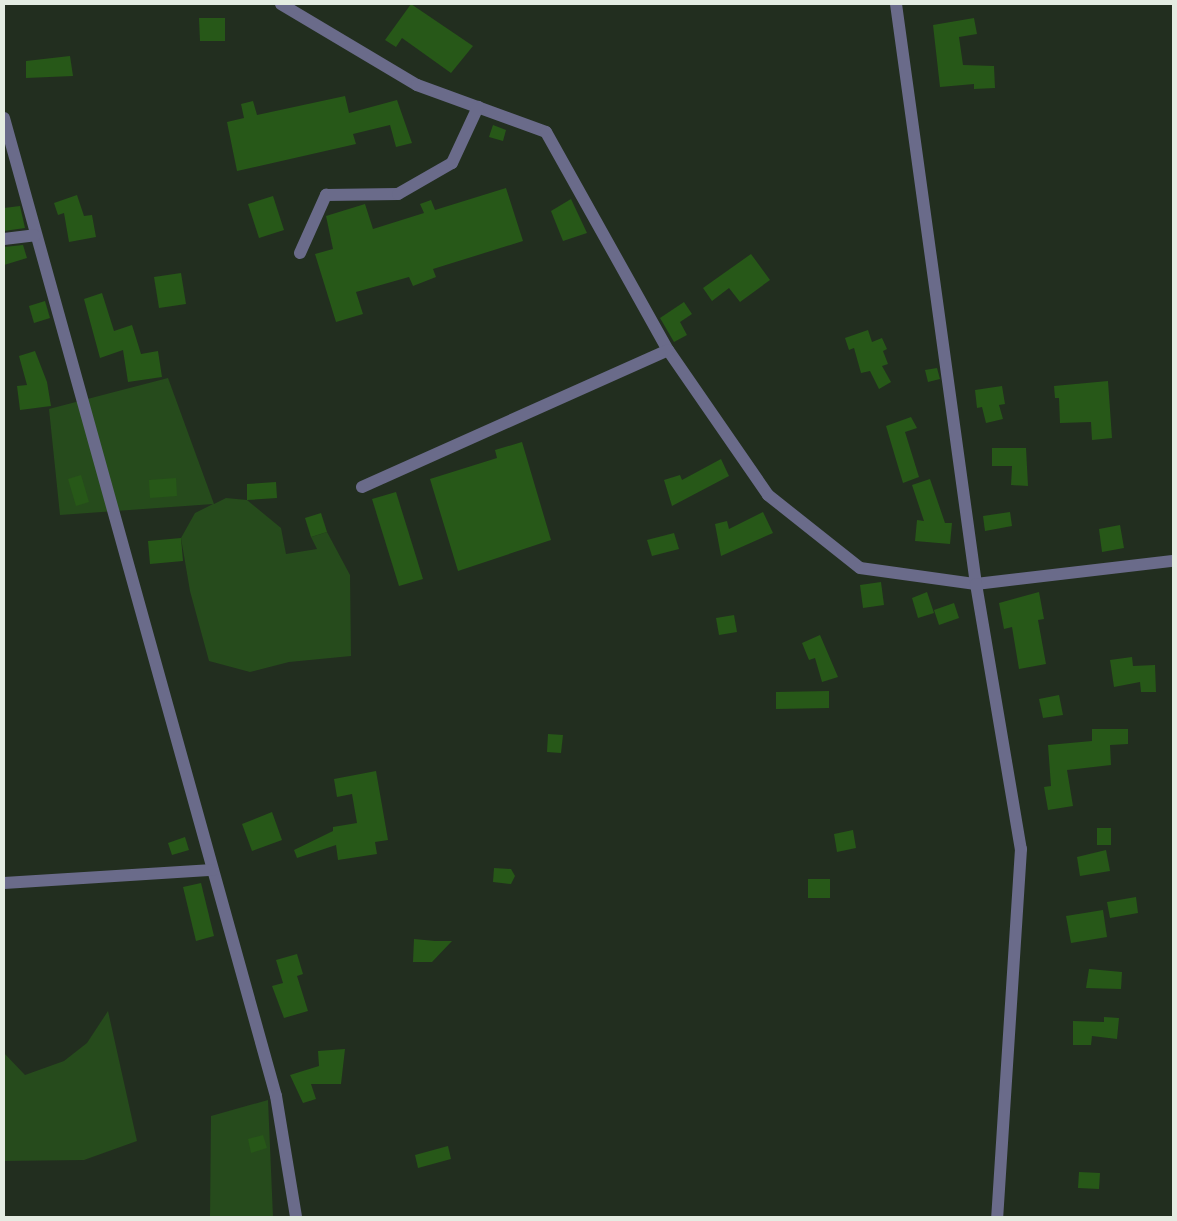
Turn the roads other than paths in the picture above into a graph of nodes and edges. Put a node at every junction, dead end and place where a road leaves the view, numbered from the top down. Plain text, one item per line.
1 (281, 4) edge
2 (896, 4) edge
3 (478, 107) junction
4 (4, 118) edge
5 (35, 235) junction
6 (4, 239) edge
7 (300, 253) dead end
8 (668, 350) junction
9 (362, 487) dead end
10 (1173, 562) edge
11 (976, 584) junction
12 (213, 870) junction
13 (4, 883) edge
14 (296, 1217) edge
15 (997, 1217) edge

1 - 3 street
2 - 11 street
3 - 7 street
3 - 8 street
4 - 5 street
5 - 6 street
5 - 12 street
8 - 9 street
8 - 11 street
10 - 11 street
11 - 15 street
12 - 13 street
12 - 14 street

